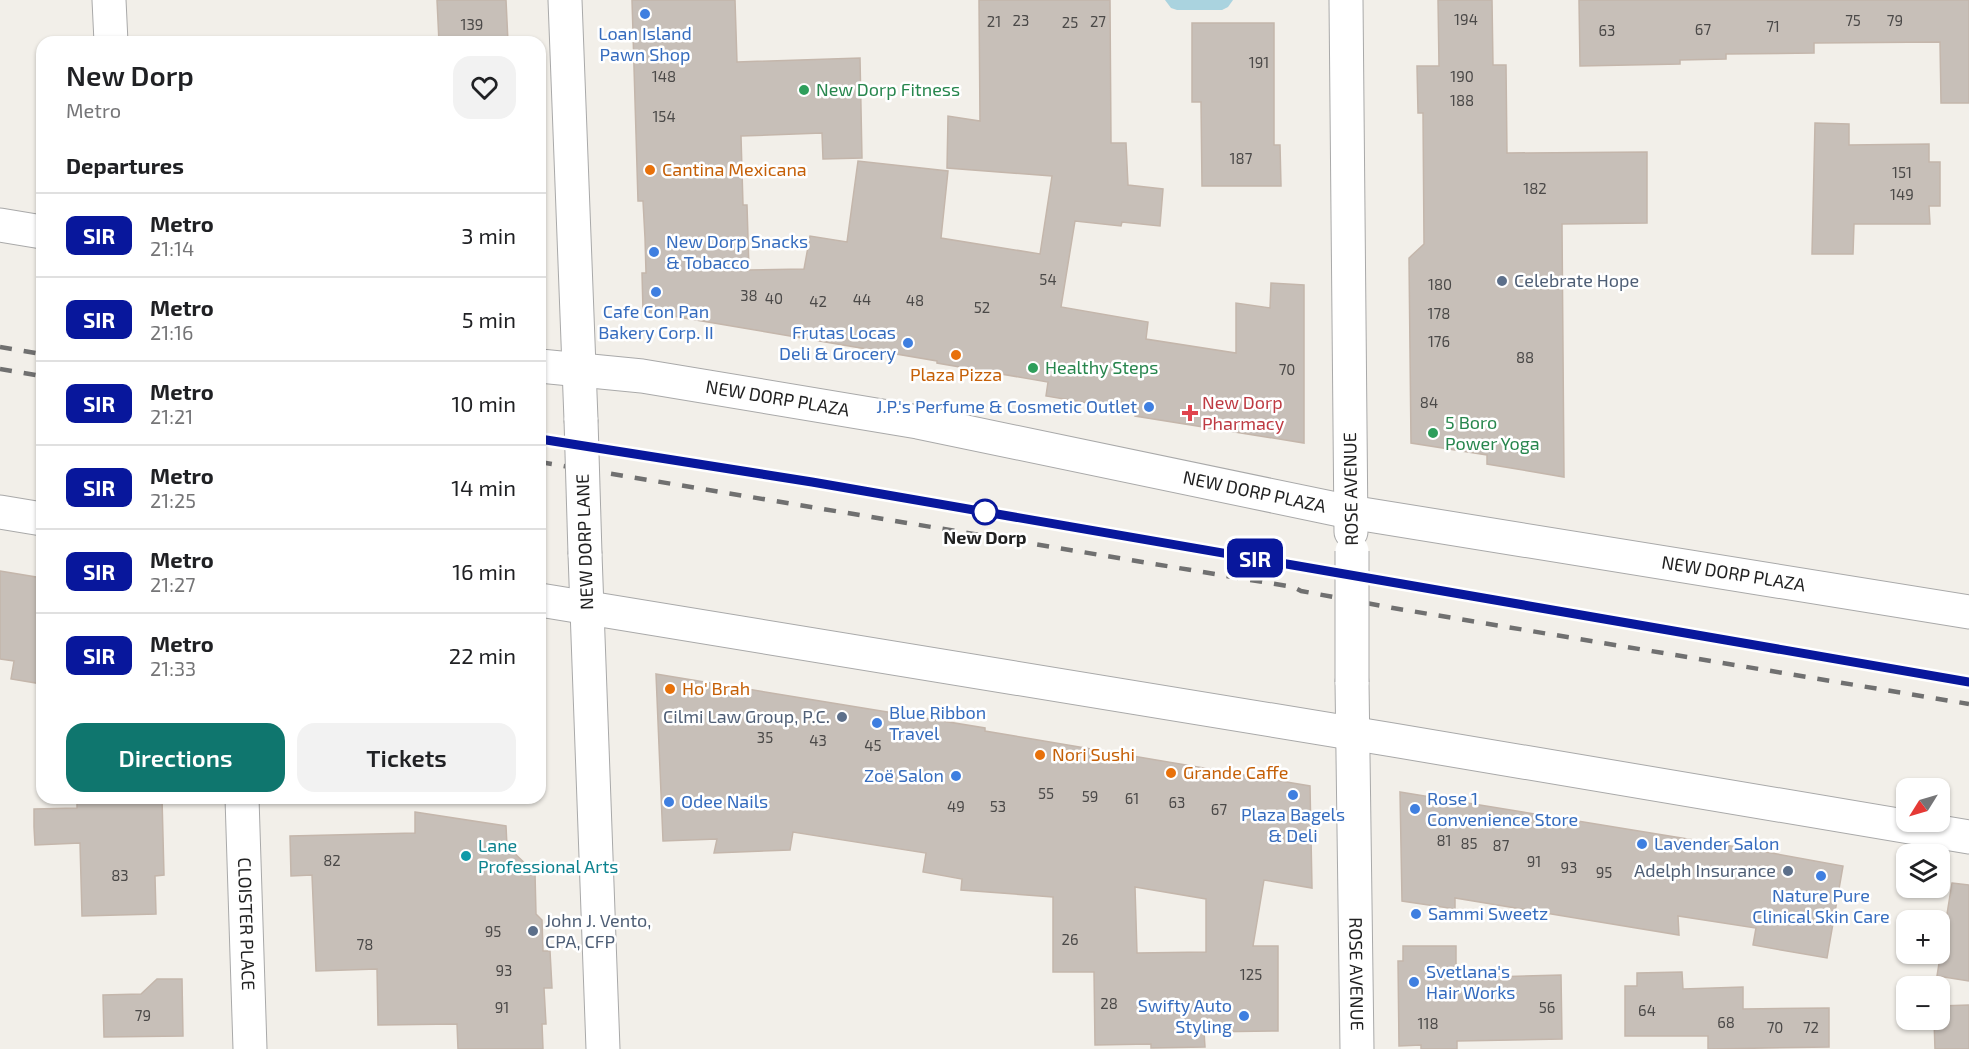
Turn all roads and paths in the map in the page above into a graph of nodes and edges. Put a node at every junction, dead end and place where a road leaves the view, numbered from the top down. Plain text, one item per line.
1 (109, 0) edge
2 (565, 0) edge
3 (1346, 0) edge
4 (111, 36) edge
5 (0, 225) edge
6 (36, 231) edge
7 (546, 367) edge
8 (579, 370) junction
9 (0, 512) edge
10 (1350, 512) junction
11 (36, 518) edge
12 (546, 601) edge
13 (587, 607) junction
14 (1969, 612) edge
15 (1353, 734) junction
16 (242, 804) edge
17 (1969, 837) edge
18 (250, 1049) edge
19 (603, 1049) edge
20 (1358, 1049) edge

1 - 4 street
2 - 8 street, NEW DORP LANE
3 - 10 street, ROSE AVENUE
5 - 6 street
7 - 8 street, NEW DORP PLAZA
8 - 10 street, NEW DORP PLAZA
8 - 13 street, NEW DORP LANE, bridge
9 - 11 street
10 - 14 street, NEW DORP PLAZA
10 - 15 street, ROSE AVENUE, bridge
12 - 13 street
13 - 15 street
13 - 19 street, NEW DORP LANE
15 - 17 street
15 - 20 street, ROSE AVENUE
16 - 18 street, CLOISTER PLACE

